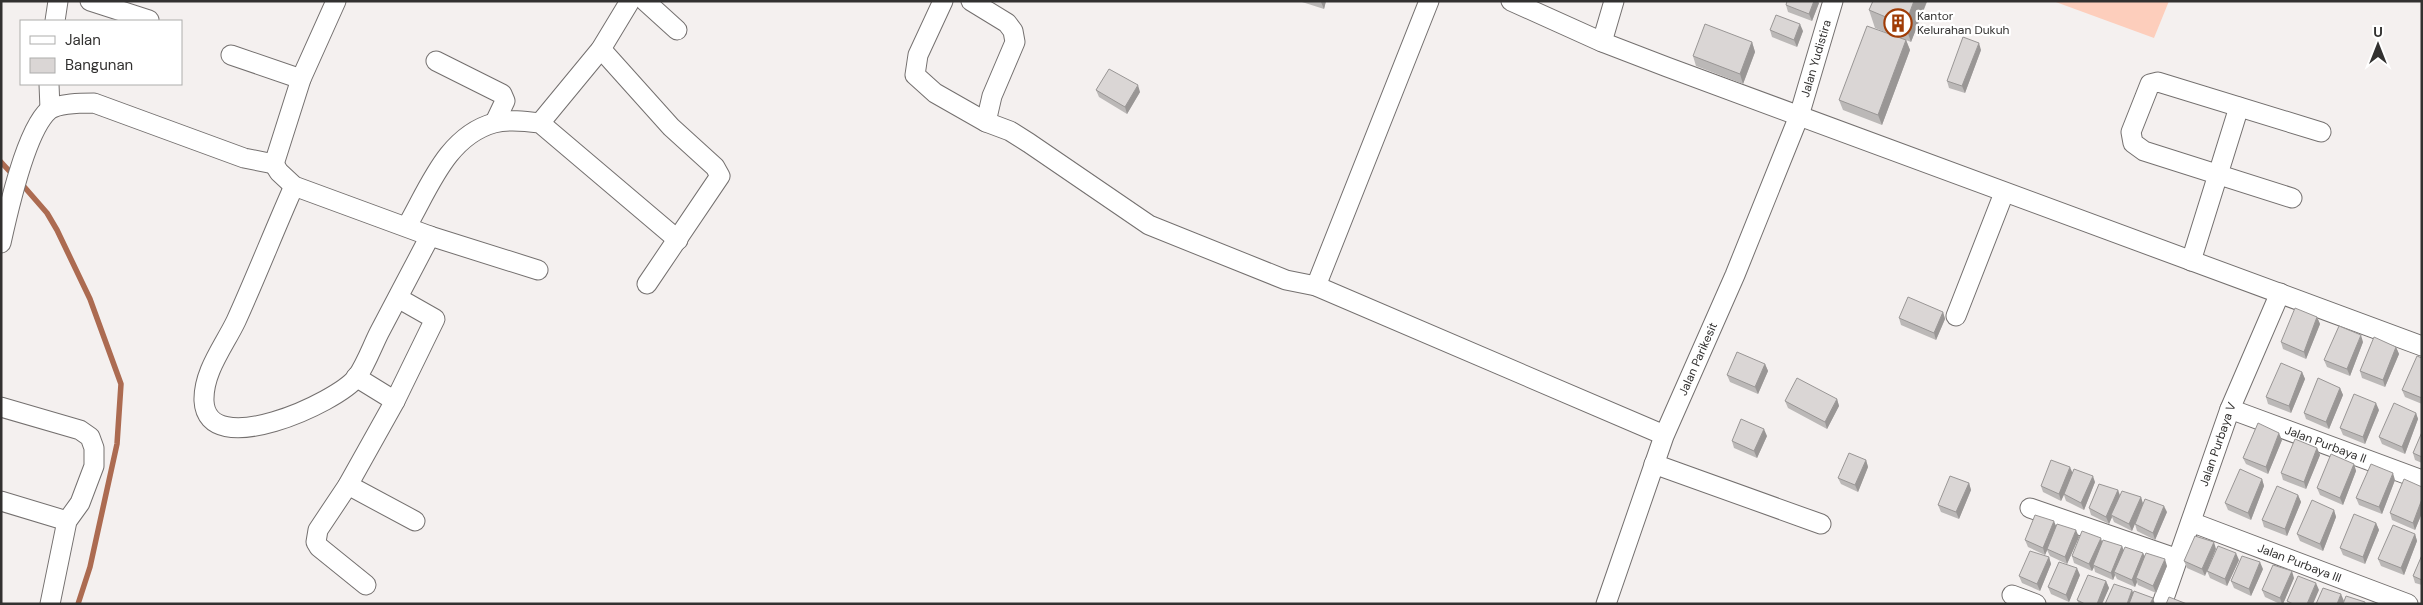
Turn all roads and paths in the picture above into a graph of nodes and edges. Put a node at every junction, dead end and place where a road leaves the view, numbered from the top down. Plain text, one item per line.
1 (58, 1) edge
2 (90, 1) edge
3 (336, 1) edge
4 (630, 1) edge
5 (645, 1) edge
6 (943, 1) edge
7 (971, 1) edge
8 (1429, 1) edge
9 (1511, 1) edge
10 (1614, 1) edge
11 (1833, 1) edge
12 (55, 20) edge
13 (149, 20) dead end
14 (677, 30) dead end
15 (1602, 42) junction
16 (601, 49) junction
17 (231, 56) dead end
18 (436, 61) dead end
19 (301, 79) junction
20 (49, 85) edge
21 (2239, 107) junction
22 (50, 109) junction
23 (1799, 116) junction
24 (495, 122) junction
25 (986, 122) junction
26 (540, 123) junction
27 (2321, 132) dead end
28 (274, 164) junction
29 (2218, 174) junction
30 (294, 186) junction
31 (2004, 193) junction
32 (2292, 198) dead end
33 (407, 226) junction
34 (430, 236) junction
35 (678, 240) junction
36 (1, 243) edge
37 (2191, 261) junction
38 (538, 270) dead end
39 (647, 284) dead end
40 (1316, 286) junction
41 (2280, 293) junction
42 (398, 298) junction
43 (1956, 316) dead end
44 (2422, 346) edge
45 (356, 377) junction
46 (395, 401) junction
47 (1, 408) edge
48 (2230, 410) junction
49 (1664, 435) junction
50 (1654, 464) junction
51 (2422, 480) edge
52 (348, 484) junction
53 (1, 501) edge
54 (2030, 508) dead end
55 (66, 521) junction
56 (415, 521) dead end
57 (2191, 522) junction
58 (1821, 524) dead end
59 (2178, 559) junction
60 (366, 585) dead end
61 (2012, 595) dead end
62 (2167, 602) edge
63 (50, 604) edge
64 (1606, 604) edge
65 (2036, 604) edge
66 (2408, 604) edge

1 - 12 street
2 - 13 street
3 - 19 street
4 - 16 street
5 - 14 street
6 - 25 street
7 - 25 street
8 - 40 street
9 - 15 street
10 - 15 street
11 - 23 street, Jalan Yudistira
15 - 23 street
16 - 26 street
16 - 35 street
17 - 19 street
18 - 24 street
19 - 28 street
20 - 22 street
21 - 27 street
21 - 29 street
21 - 29 street
22 - 28 street
22 - 36 street
23 - 31 street
23 - 49 street, Jalan Parikesit
24 - 26 street
24 - 33 street
25 - 40 street
26 - 35 street
28 - 30 street
29 - 32 street
29 - 37 street
30 - 33 street
30 - 45 street
31 - 37 street
31 - 43 street
33 - 34 street
34 - 38 street
34 - 42 street
35 - 39 street
37 - 41 street
40 - 49 street
41 - 44 street
41 - 48 street, Jalan Purbaya V
42 - 45 street
42 - 46 street
45 - 46 street
46 - 52 street
47 - 55 street
48 - 51 street, Jalan Purbaya II
48 - 57 street, Jalan Purbaya V
49 - 50 street, Jalan Parikesit
50 - 58 street
50 - 64 street, Jalan Parikesit
52 - 56 street
52 - 60 street
53 - 55 street
54 - 59 street
55 - 63 street
57 - 59 street, Jalan Purbaya V
57 - 66 street, Jalan Purbaya III
59 - 62 street, Jalan Purbaya V
61 - 65 street

